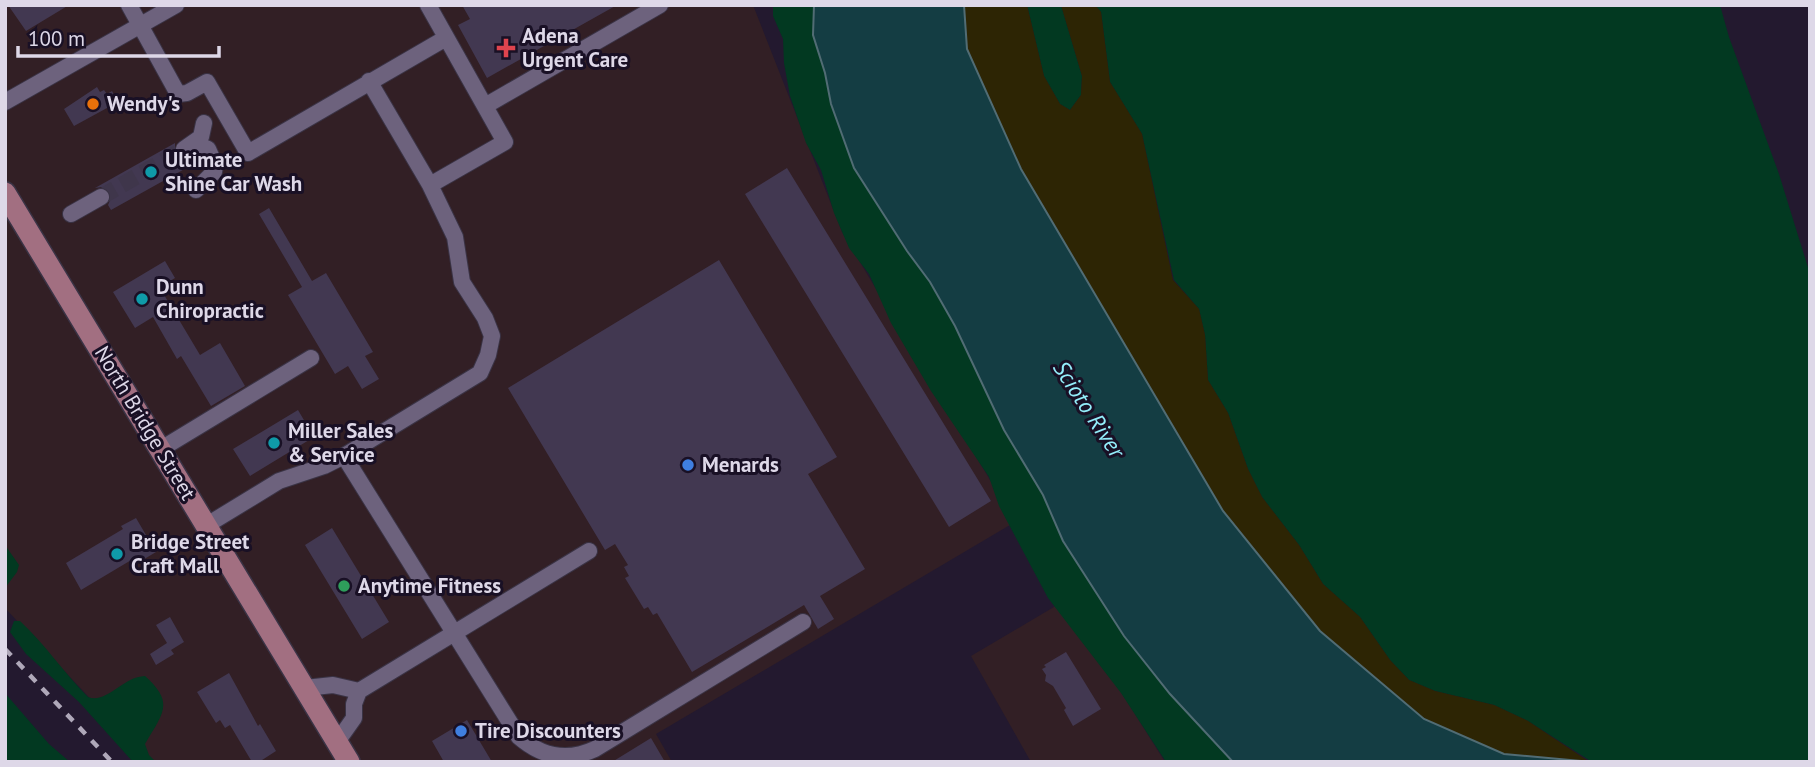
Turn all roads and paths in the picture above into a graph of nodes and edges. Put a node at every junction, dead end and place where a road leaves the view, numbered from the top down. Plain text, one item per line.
1 (128, 5) edge
2 (176, 5) edge
3 (428, 5) edge
4 (660, 5) edge
5 (140, 26) junction
6 (446, 37) junction
7 (369, 81) junction
8 (5, 102) edge
9 (485, 106) junction
10 (204, 123) dead end
11 (430, 185) junction
12 (196, 190) dead end
13 (5, 193) edge
14 (101, 197) tunnel mouth
15 (71, 214) dead end
16 (311, 358) dead end
17 (161, 449) junction
18 (344, 456) junction
19 (207, 525) junction
20 (589, 551) dead end
21 (803, 622) dead end
22 (454, 633) junction
23 (305, 688) junction
24 (359, 691) junction
25 (337, 741) junction
26 (349, 762) edge

1 - 5 lane
2 - 5 lane
3 - 6 lane
4 - 9 lane
5 - 7 lane
5 - 8 lane
6 - 7 lane
6 - 9 lane
7 - 11 lane
9 - 11 lane
10 - 12 lane
11 - 18 lane
13 - 17 main road, North Bridge Street
14 - 15 lane
16 - 17 lane
17 - 19 main road, North Bridge Street
18 - 19 lane
18 - 22 lane
19 - 23 main road, North Bridge Street
20 - 22 lane
21 - 22 lane
22 - 24 lane
23 - 24 lane
23 - 25 main road, North Bridge Street
24 - 25 lane
25 - 26 main road, North Bridge Street

